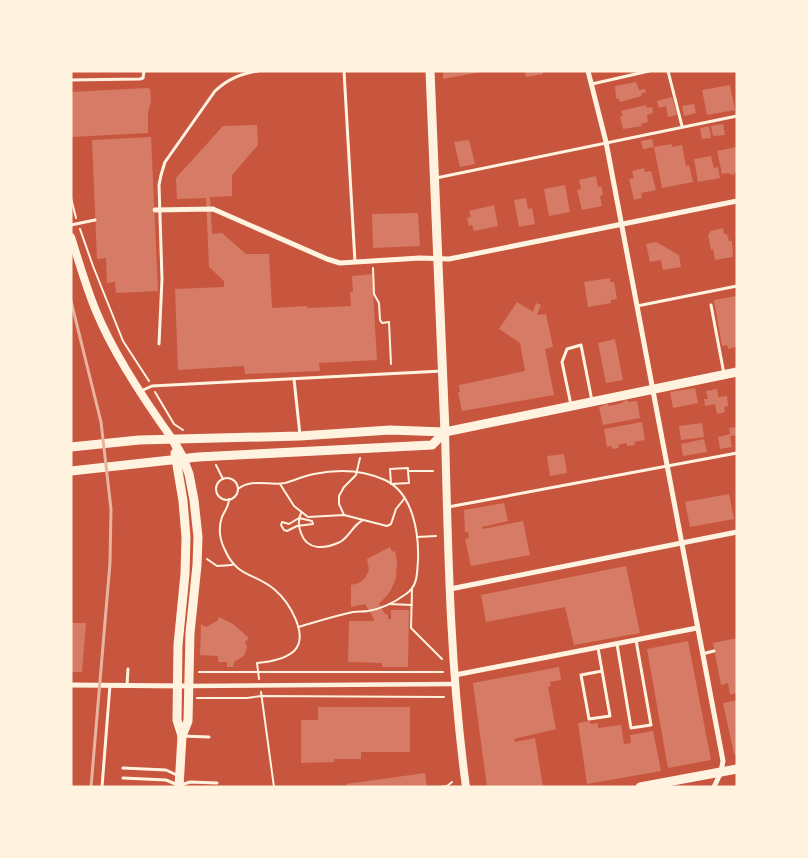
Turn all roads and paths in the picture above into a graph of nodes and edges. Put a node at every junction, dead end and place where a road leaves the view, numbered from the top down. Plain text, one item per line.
1 (144, 71) edge
2 (258, 71) edge
3 (344, 71) edge
4 (430, 71) edge
5 (588, 71) edge
6 (649, 71) edge
7 (668, 71) edge
8 (71, 80) edge
9 (592, 84) junction
10 (737, 116) edge
11 (682, 127) junction
12 (606, 142) junction
13 (435, 178) junction
14 (71, 198) edge
15 (737, 201) edge
16 (157, 210) junction
17 (95, 220) dead end
18 (78, 223) junction
19 (621, 224) junction
20 (71, 225) edge
21 (71, 237) edge
22 (438, 260) junction
23 (355, 262) junction
24 (373, 268) dead end
25 (737, 286) edge
26 (711, 305) dead end
27 (636, 306) junction
28 (159, 344) dead end
29 (390, 364) dead end
30 (443, 371) junction
31 (737, 372) edge
32 (724, 375) junction
33 (294, 378) junction
34 (152, 386) junction
35 (652, 389) junction
36 (141, 391) junction
37 (592, 401) junction
38 (572, 405) junction
39 (182, 429) dead end
40 (445, 432) junction
41 (300, 436) junction
42 (173, 440) junction
43 (71, 447) edge
44 (737, 453) edge
45 (361, 456) dead end
46 (180, 458) junction
47 (214, 462) dead end
48 (668, 467) junction
49 (72, 471) edge
50 (408, 471) junction
51 (433, 471) dead end
52 (357, 472) junction
53 (223, 479) junction
54 (280, 484) junction
55 (391, 484) junction
56 (238, 489) junction
57 (229, 499) junction
58 (404, 499) junction
59 (448, 508) junction
60 (301, 513) junction
61 (344, 515) junction
62 (299, 518) junction
63 (363, 520) junction
64 (299, 526) junction
65 (737, 532) edge
66 (436, 536) dead end
67 (417, 537) junction
68 (681, 543) junction
69 (205, 557) dead end
70 (233, 564) junction
71 (412, 589) junction
72 (450, 589) junction
73 (388, 604) junction
74 (412, 605) junction
75 (298, 627) junction
76 (697, 628) junction
77 (636, 640) junction
78 (617, 643) junction
79 (598, 647) junction
80 (714, 652) dead end
81 (702, 654) junction
82 (442, 659) dead end
83 (128, 669) dead end
84 (602, 671) junction
85 (196, 672) dead end
86 (259, 672) junction
87 (443, 672) dead end
88 (455, 675) junction
89 (455, 684) junction
90 (71, 685) edge
91 (110, 686) junction
92 (127, 686) junction
93 (177, 686) junction
94 (189, 686) junction
95 (260, 686) junction
96 (262, 696) junction
97 (444, 697) dead end
98 (196, 698) dead end
99 (182, 736) junction
100 (209, 737) dead end
101 (123, 768) dead end
102 (737, 769) edge
103 (721, 772) junction
104 (123, 778) dead end
105 (452, 782) dead end
106 (217, 783) dead end
107 (178, 784) edge
108 (447, 786) edge
109 (102, 787) edge
110 (274, 787) edge
111 (440, 787) edge
112 (466, 787) edge
113 (640, 787) edge
114 (714, 787) edge

1 - 8 lane
2 - 16 lane
3 - 23 lane
4 - 13 main road
5 - 9 street
6 - 9 lane
7 - 11 lane
9 - 12 street
10 - 11 lane
11 - 12 lane
12 - 13 lane
12 - 19 street
13 - 22 main road
14 - 18 path
15 - 19 street
16 - 23 street
16 - 28 lane
17 - 18 lane
18 - 20 lane
18 - 34 path
19 - 22 street
19 - 27 street
21 - 36 street
22 - 23 street
22 - 30 main road
24 - 29 path
25 - 27 lane
26 - 32 lane
27 - 35 street
30 - 33 lane
30 - 40 main road
31 - 32 main road
32 - 35 main road
33 - 34 lane
33 - 41 lane
34 - 36 lane
34 - 39 path
35 - 37 main road
35 - 48 street
36 - 42 street
37 - 38 main road
37 - 38 lane
38 - 40 main road
40 - 41 main road
40 - 46 main road
40 - 59 street
41 - 42 main road
42 - 43 main road
42 - 46 main road
44 - 48 lane
45 - 52 path
46 - 49 main road
46 - 93 main road
46 - 94 main road
47 - 53 path
48 - 59 lane
48 - 68 street
50 - 51 path
50 - 55 path
50 - 55 path
52 - 54 path
52 - 55 path
52 - 61 path
53 - 56 path
53 - 57 path
54 - 56 path
54 - 60 path
55 - 58 path
56 - 57 path
57 - 70 path
58 - 63 path
58 - 67 path
59 - 72 street
60 - 61 path
60 - 62 path
61 - 63 path
62 - 64 path
62 - 64 path
62 - 64 path
63 - 64 path
65 - 68 street
66 - 67 path
67 - 71 path
68 - 72 street
68 - 76 street
69 - 70 path
70 - 75 path
71 - 73 path
71 - 74 path
72 - 88 street
73 - 74 path
73 - 75 path
74 - 82 path
75 - 86 path
76 - 77 street
76 - 81 street
77 - 78 street
77 - 78 lane
78 - 79 street
79 - 84 lane
79 - 88 street
80 - 81 lane
81 - 103 street
83 - 92 lane
84 - 84 lane
85 - 86 path
86 - 87 path
86 - 95 path
88 - 89 street
89 - 95 street
89 - 112 street
90 - 91 street
91 - 92 street
91 - 109 lane
92 - 93 street
93 - 94 street
93 - 99 main road
94 - 95 street
94 - 99 main road
95 - 96 path
96 - 97 path
96 - 98 path
96 - 110 path
99 - 100 lane
99 - 107 main road
101 - 107 lane
102 - 103 main road
103 - 113 main road
103 - 114 street
104 - 107 lane
105 - 108 path
106 - 107 lane
108 - 111 path

